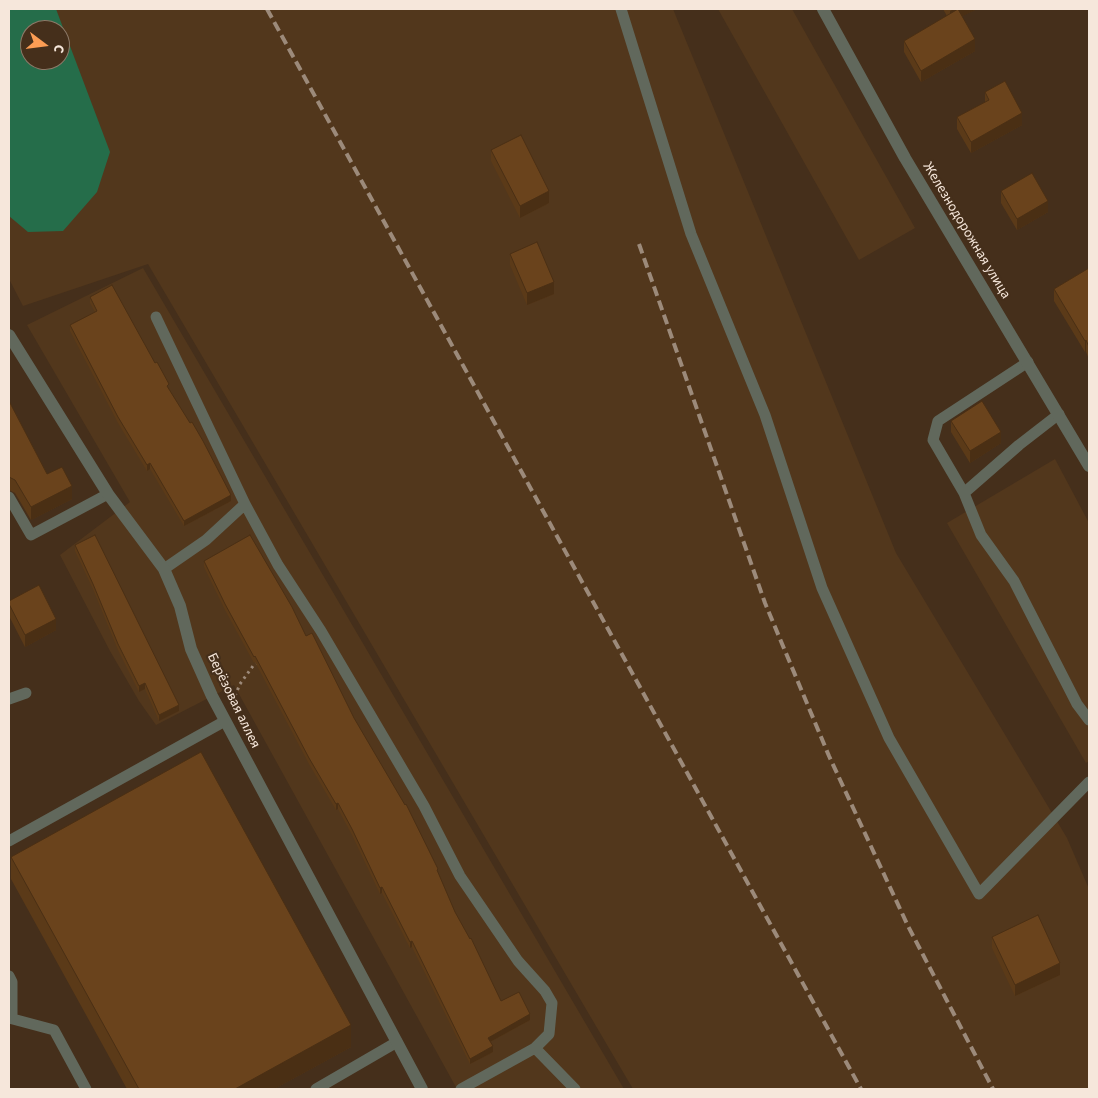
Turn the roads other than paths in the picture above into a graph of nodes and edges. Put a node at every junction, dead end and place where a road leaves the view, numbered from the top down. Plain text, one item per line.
1 (621, 9) edge
2 (822, 9) edge
3 (156, 317) dead end
4 (9, 334) edge
5 (1028, 362) junction
6 (1059, 414) junction
7 (1089, 466) edge
8 (964, 493) junction
9 (108, 494) junction
10 (9, 497) edge
11 (245, 504) junction
12 (164, 569) junction
13 (26, 693) dead end
14 (9, 699) edge
15 (1089, 720) edge
16 (225, 721) junction
17 (1089, 782) edge
18 (9, 841) edge
19 (9, 976) edge
20 (10, 1018) edge
21 (397, 1042) junction
22 (535, 1048) junction
23 (86, 1089) edge
24 (316, 1089) edge
25 (422, 1089) edge
26 (461, 1089) edge
27 (575, 1089) edge

1 - 17 lane
2 - 5 street, Железнодорожная улица
3 - 11 lane
4 - 9 street, Берёзовая аллея
5 - 6 street, Железнодорожная улица
5 - 8 lane
6 - 7 street, Железнодорожная улица
6 - 8 lane
8 - 15 lane
9 - 10 lane
9 - 12 street, Берёзовая аллея
11 - 12 lane
11 - 22 lane
12 - 16 street, Берёзовая аллея
13 - 14 lane
16 - 18 lane
16 - 21 street, Берёзовая аллея
19 - 20 lane
20 - 23 lane
21 - 24 lane
21 - 25 street, Берёзовая аллея
22 - 26 lane
22 - 27 lane

